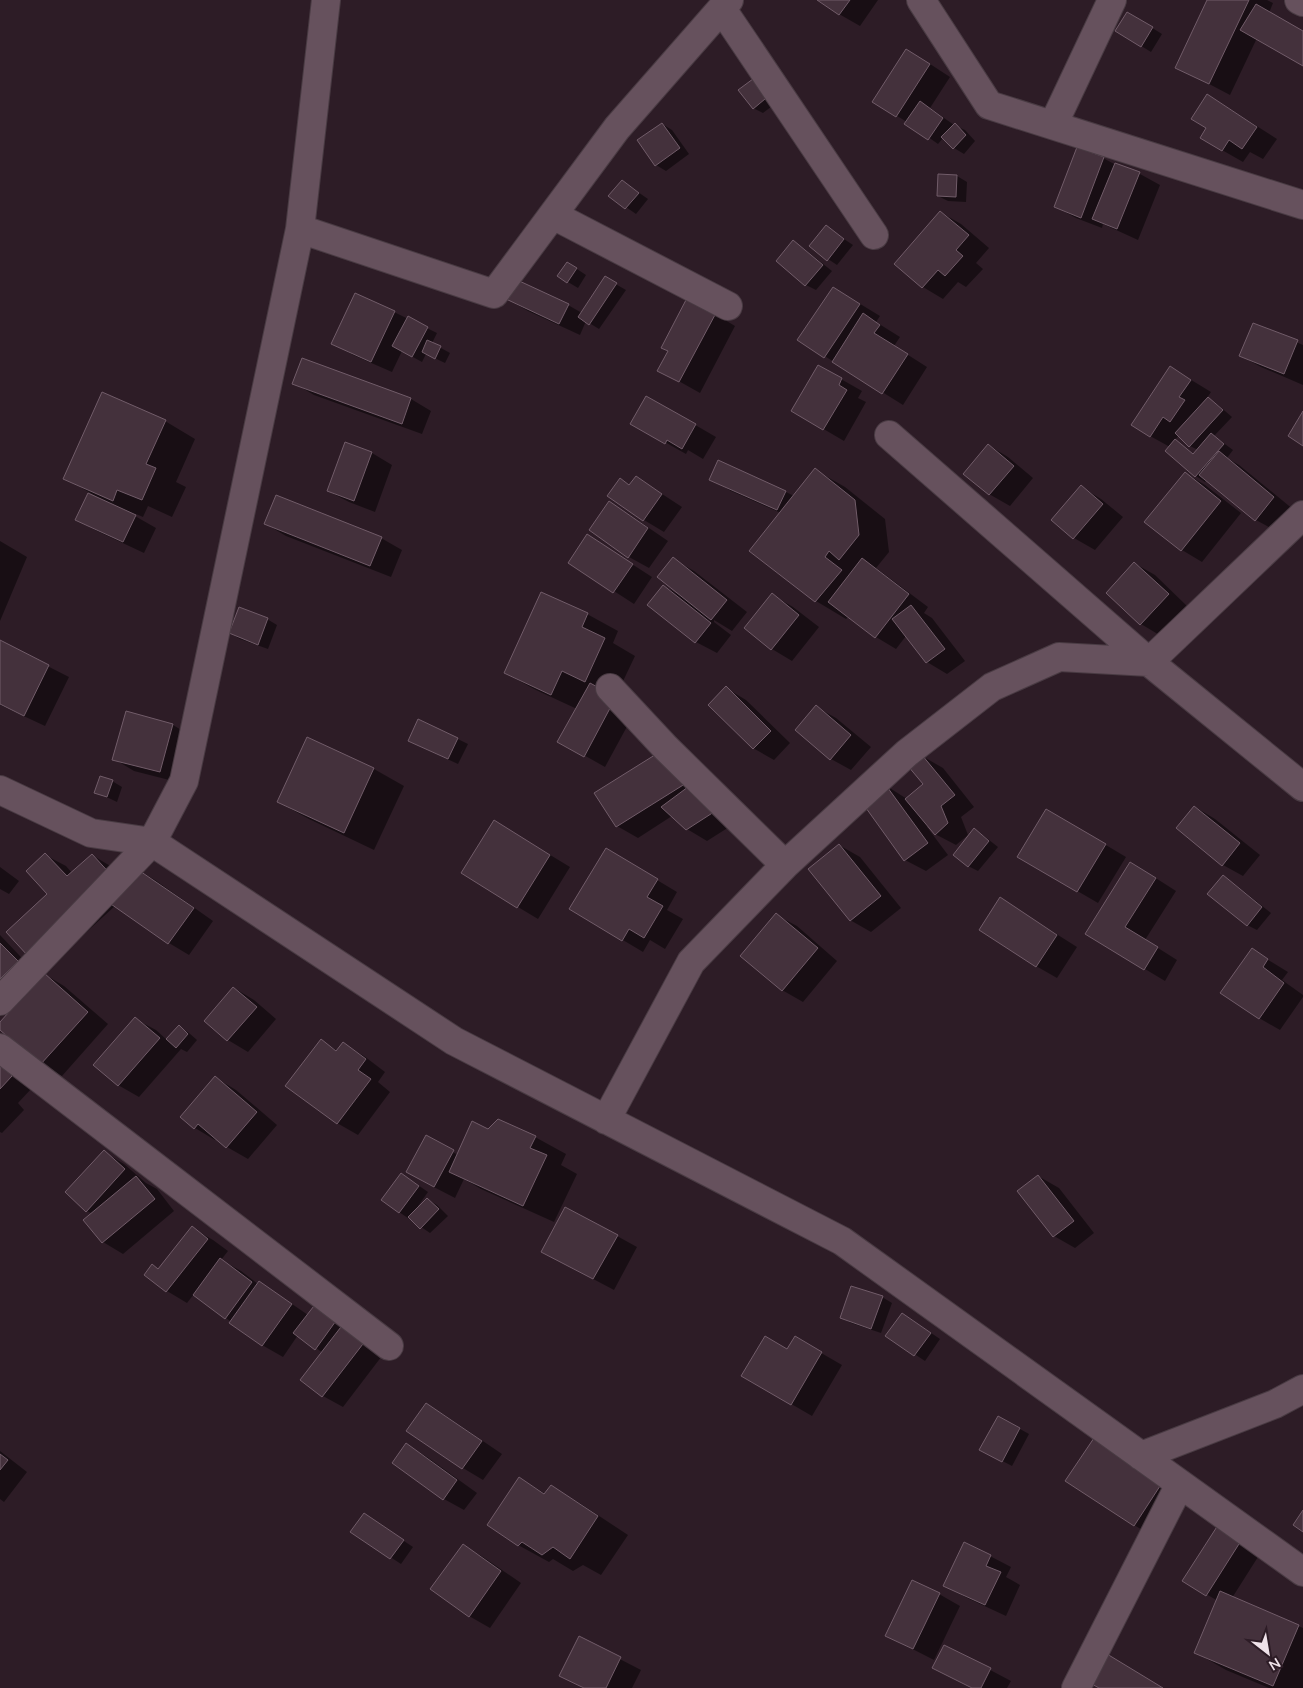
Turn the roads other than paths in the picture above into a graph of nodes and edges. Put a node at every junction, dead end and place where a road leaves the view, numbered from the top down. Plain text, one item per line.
1 (326, 0) edge
2 (921, 0) edge
3 (1112, 0) edge
4 (1299, 0) edge
5 (1303, 2) edge
6 (726, 5) edge
7 (1053, 125) junction
8 (1303, 205) edge
9 (553, 215) junction
10 (300, 229) junction
11 (874, 235) dead end
12 (728, 306) dead end
13 (889, 435) dead end
14 (1303, 515) edge
15 (1148, 662) junction
16 (610, 688) dead end
17 (1303, 786) edge
18 (0, 790) edge
19 (152, 842) junction
20 (785, 865) junction
21 (0, 1001) edge
22 (0, 1048) edge
23 (606, 1120) junction
24 (389, 1346) dead end
25 (1303, 1389) edge
26 (1141, 1456) junction
27 (1180, 1484) junction
28 (1303, 1572) edge
29 (1076, 1688) edge

1 - 10 street
2 - 7 street
3 - 7 street
4 - 5 street
6 - 9 street
6 - 11 street
7 - 8 street
9 - 10 street
9 - 12 street
10 - 19 street
13 - 15 street
14 - 15 street
15 - 17 street
15 - 20 street
16 - 20 street
18 - 19 street
19 - 21 street
19 - 23 street
20 - 23 street
22 - 24 street
23 - 26 street
25 - 26 street
26 - 27 street
27 - 28 street
27 - 29 street

